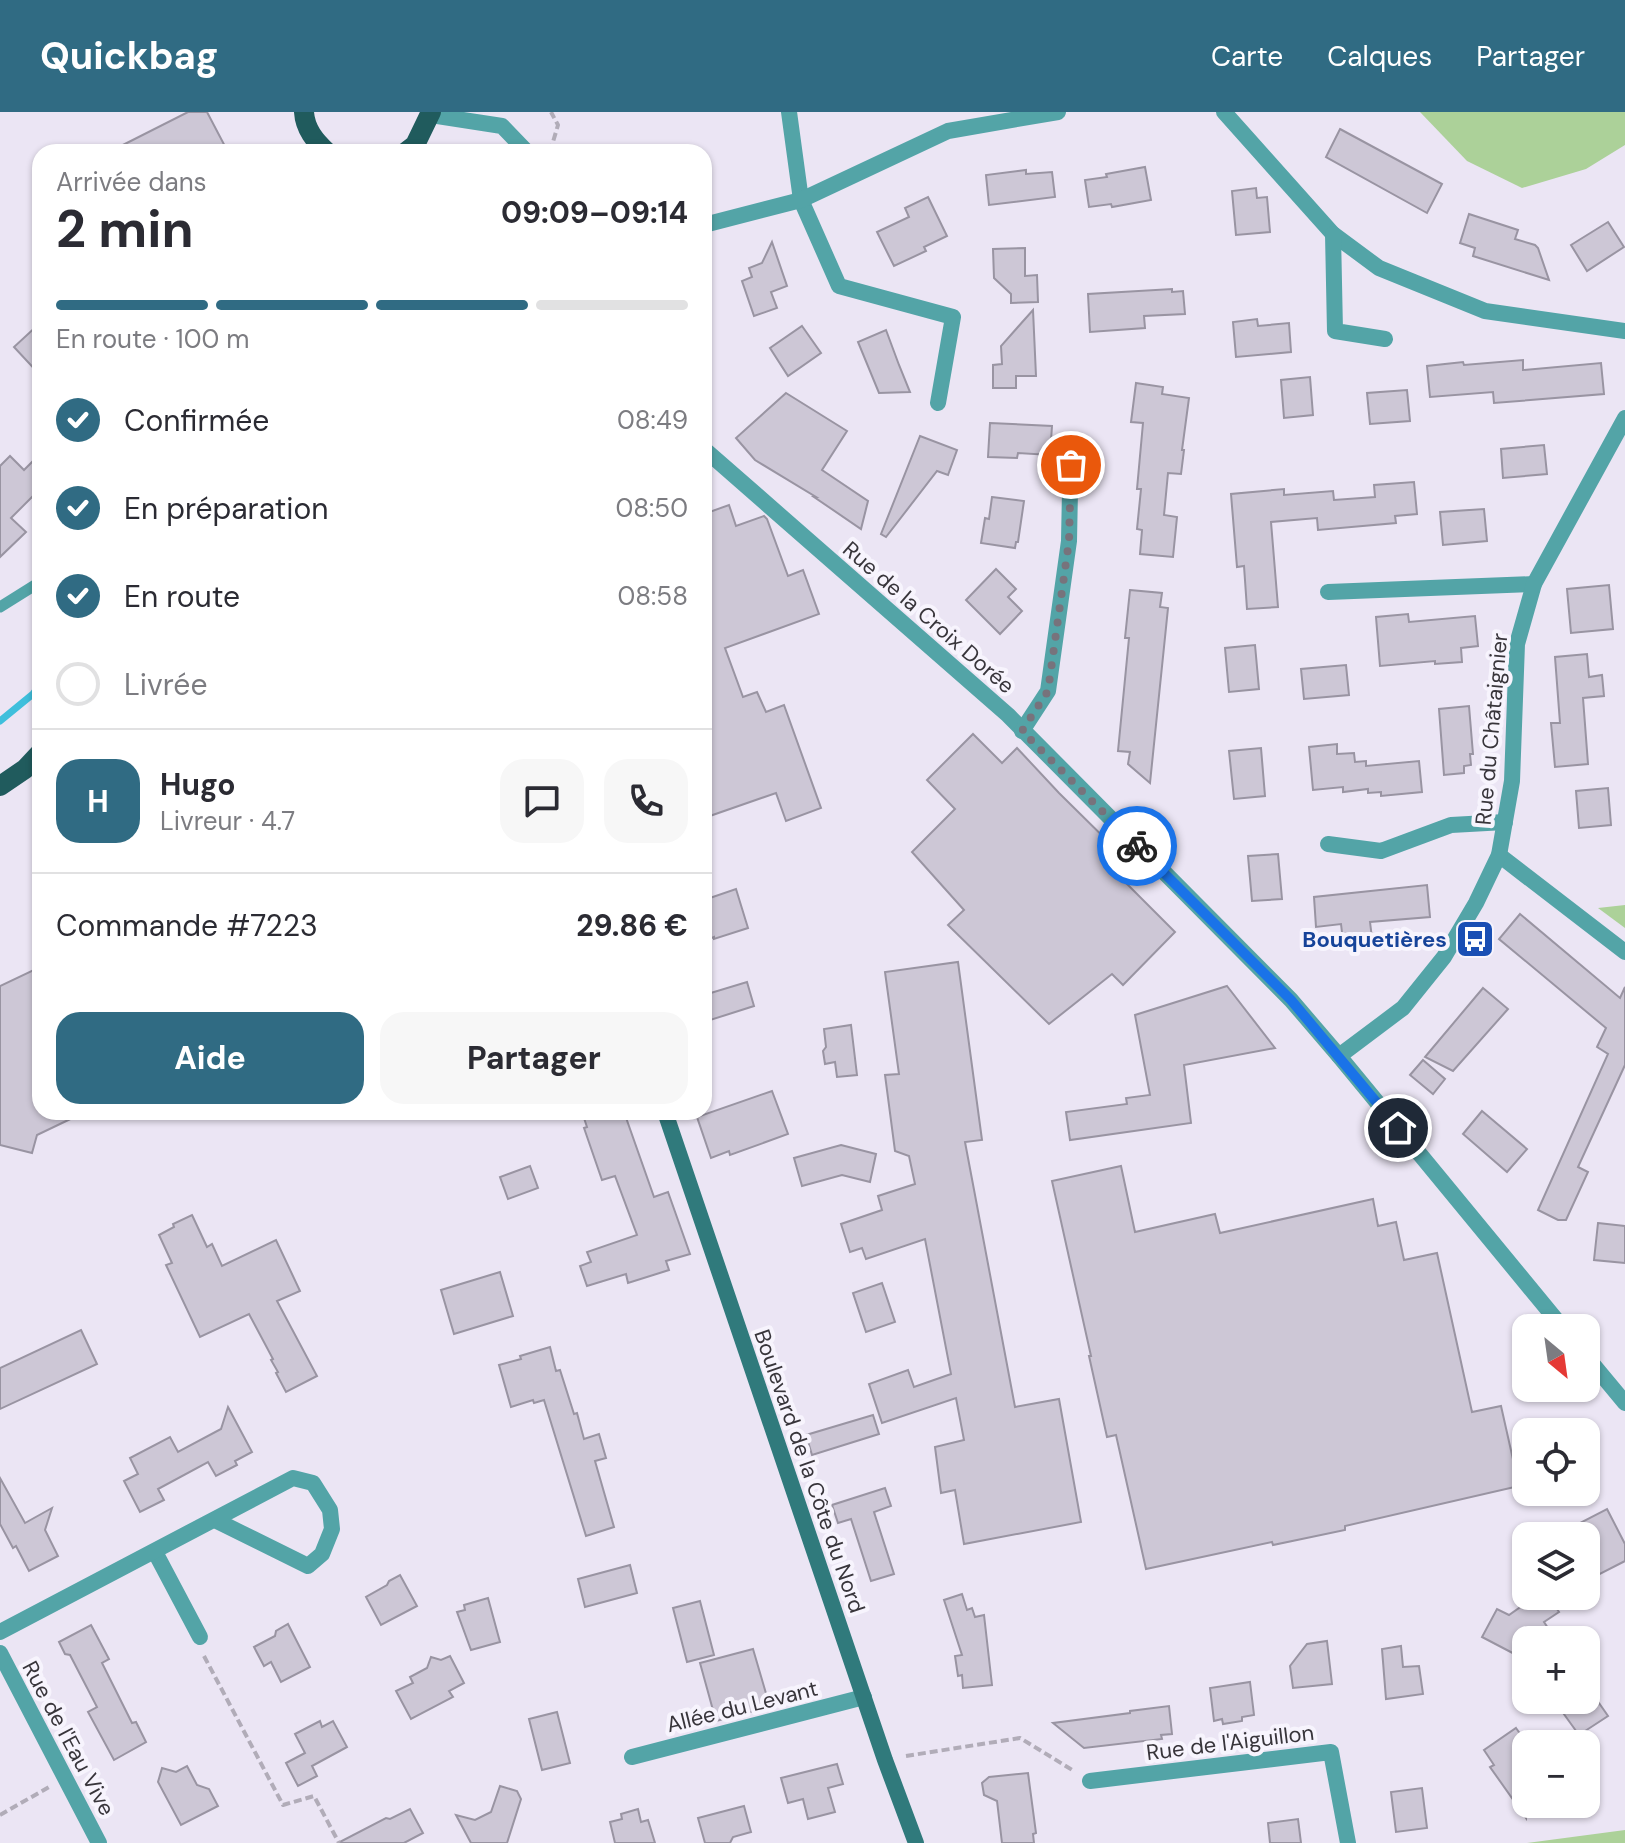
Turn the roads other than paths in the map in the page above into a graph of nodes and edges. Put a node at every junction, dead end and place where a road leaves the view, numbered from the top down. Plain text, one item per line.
1 (304, 112) edge
2 (789, 112) edge
3 (1058, 112) edge
4 (1224, 112) edge
5 (431, 114) edge
6 (317, 144) edge
7 (416, 144) edge
8 (519, 144) edge
9 (801, 200) junction
10 (712, 223) edge
11 (1333, 234) junction
12 (1618, 330) edge
13 (1385, 339) dead end
14 (938, 403) dead end
15 (1625, 418) edge
16 (1071, 440) dead end
17 (712, 456) edge
18 (1534, 584) junction
19 (32, 587) edge
20 (1328, 592) dead end
21 (0, 607) edge
22 (1022, 731) junction
23 (32, 762) edge
24 (0, 786) edge
25 (1505, 822) junction
26 (1328, 844) dead end
27 (1499, 855) junction
28 (1625, 952) edge
29 (1339, 1056) junction
30 (668, 1120) edge
31 (1551, 1314) edge
32 (1600, 1373) edge
33 (1625, 1403) edge
34 (215, 1520) junction
35 (155, 1552) junction
36 (0, 1632) edge
37 (200, 1637) road end
38 (0, 1653) edge
39 (864, 1697) junction
40 (632, 1757) dead end
41 (1090, 1781) road end
42 (99, 1843) edge
43 (916, 1843) edge
44 (1348, 1843) edge

1 - 6 main road
2 - 9 street
3 - 9 street
4 - 11 street
5 - 7 main road
5 - 8 street
9 - 10 street
9 - 14 street
11 - 12 street
11 - 13 street
15 - 18 street, Rue du Châtaignier
16 - 22 street
17 - 22 street, Rue de la Croix Dorée
18 - 20 street
18 - 25 street, Rue du Châtaignier
19 - 21 lane
22 - 29 street, Rue de la Croix Dorée
23 - 24 main road
25 - 26 street
25 - 27 street, Rue du Châtaignier
27 - 28 street
27 - 29 street, Rue du Châtaignier
29 - 31 street, Rue de la Croix Dorée
30 - 39 main road, Boulevard de la Côte du Nord
32 - 33 street
34 - 34 street
34 - 35 street
35 - 36 street
35 - 37 street
38 - 42 street, Rue de l'Eau Vive
39 - 40 street, Allée du Levant
39 - 43 main road, Boulevard de la Côte du Nord
41 - 44 street, Rue de l'Aiguillon

